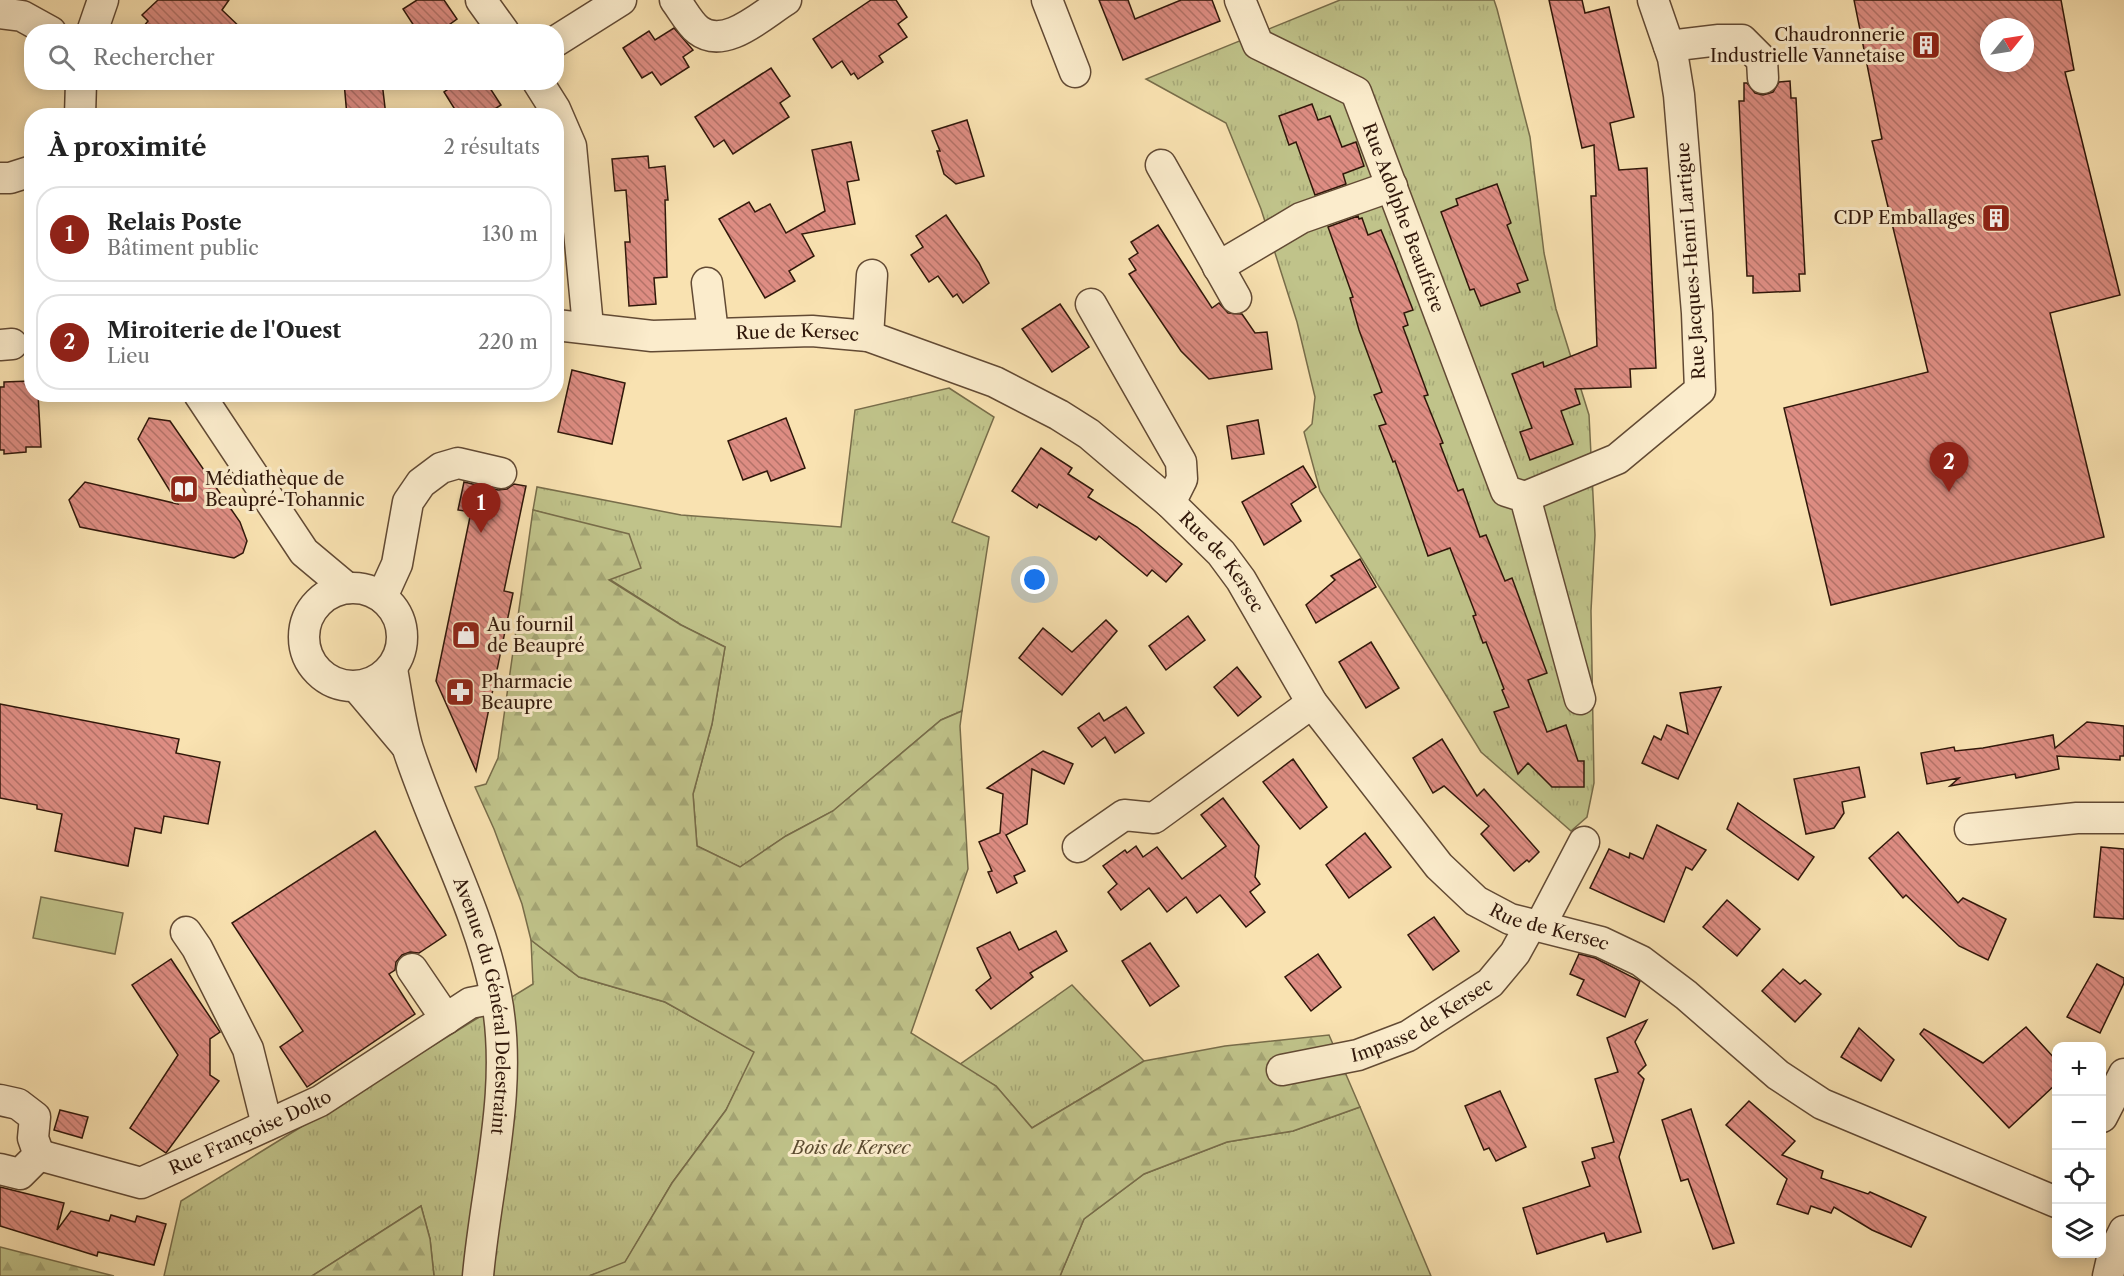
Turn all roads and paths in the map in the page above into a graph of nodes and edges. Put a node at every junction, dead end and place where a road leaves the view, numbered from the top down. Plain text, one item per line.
1 (103, 0) edge
2 (482, 0) edge
3 (621, 0) edge
4 (675, 0) edge
5 (786, 0) edge
6 (1047, 0) edge
7 (1240, 0) edge
8 (1653, 0) edge
9 (22, 10) edge
10 (40, 24) edge
11 (95, 24) edge
12 (498, 24) edge
13 (564, 36) edge
14 (1670, 46) junction
15 (1075, 72) dead end
16 (1763, 78) dead end
17 (81, 90) edge
18 (543, 90) edge
19 (80, 108) edge
20 (554, 108) edge
21 (564, 130) edge
22 (1161, 165) dead end
23 (1392, 186) junction
24 (1218, 267) junction
25 (872, 275) dead end
26 (707, 283) dead end
27 (1236, 298) dead end
28 (1091, 304) dead end
29 (571, 325) edge
30 (714, 333) junction
31 (868, 336) junction
32 (204, 402) edge
33 (501, 473) dead end
34 (1516, 494) junction
35 (1170, 503) junction
36 (304, 552) junction
37 (347, 588) junction
38 (382, 597) junction
39 (311, 611) junction
40 (392, 669) junction
41 (357, 687) junction
42 (1580, 699) dead end
43 (1312, 703) junction
44 (407, 747) junction
45 (2124, 818) edge
46 (1970, 829) dead end
47 (1584, 842) dead end
48 (1078, 847) dead end
49 (1535, 925) junction
50 (186, 932) dead end
51 (412, 969) dead end
52 (496, 998) junction
53 (446, 1019) junction
54 (1282, 1070) dead end
55 (2124, 1074) edge
56 (0, 1100) edge
57 (2106, 1109) edge
58 (267, 1125) junction
59 (39, 1155) junction
60 (0, 1169) edge
61 (2052, 1200) edge
62 (2106, 1224) edge
63 (2124, 1231) edge
64 (478, 1276) edge
65 (2108, 1276) edge

1 - 11 street
2 - 12 street
3 - 13 street
4 - 5 street
6 - 15 street
7 - 23 street, Rue Adolphe Beaufrère
8 - 14 street, Rue Jacques-Henri Lartigue
9 - 10 street
14 - 16 street
14 - 34 street, Rue Jacques-Henri Lartigue
17 - 19 street
18 - 20 street
21 - 29 street
22 - 24 street
23 - 24 street
23 - 34 street, Rue Adolphe Beaufrère
24 - 27 street
25 - 31 street
26 - 30 street
28 - 35 street, Rue de Kersec
29 - 30 street, Rue de Kersec
30 - 31 street, Rue de Kersec
31 - 35 street, Rue de Kersec
32 - 36 street
33 - 38 street
34 - 42 street, Rue Adolphe Beaufrère
35 - 43 street, Rue de Kersec
36 - 37 street
36 - 39 street
37 - 38 street
37 - 39 street
38 - 40 street
39 - 41 street
40 - 41 street
40 - 44 street, Avenue du Général Delestraint
41 - 44 street, Avenue du Général Delestraint
43 - 48 street
43 - 49 street, Rue de Kersec
44 - 52 street, Avenue du Général Delestraint
45 - 46 street
47 - 49 street, Impasse de Kersec
49 - 54 street, Impasse de Kersec
49 - 61 street, Rue de Kersec
50 - 58 street
51 - 53 street
52 - 53 street, Rue Françoise Dolto
52 - 64 street, Avenue du Général Delestraint
53 - 58 street, Rue Françoise Dolto
55 - 57 street
56 - 59 street
58 - 59 street, Rue Françoise Dolto
59 - 60 street
62 - 63 street
63 - 65 street

